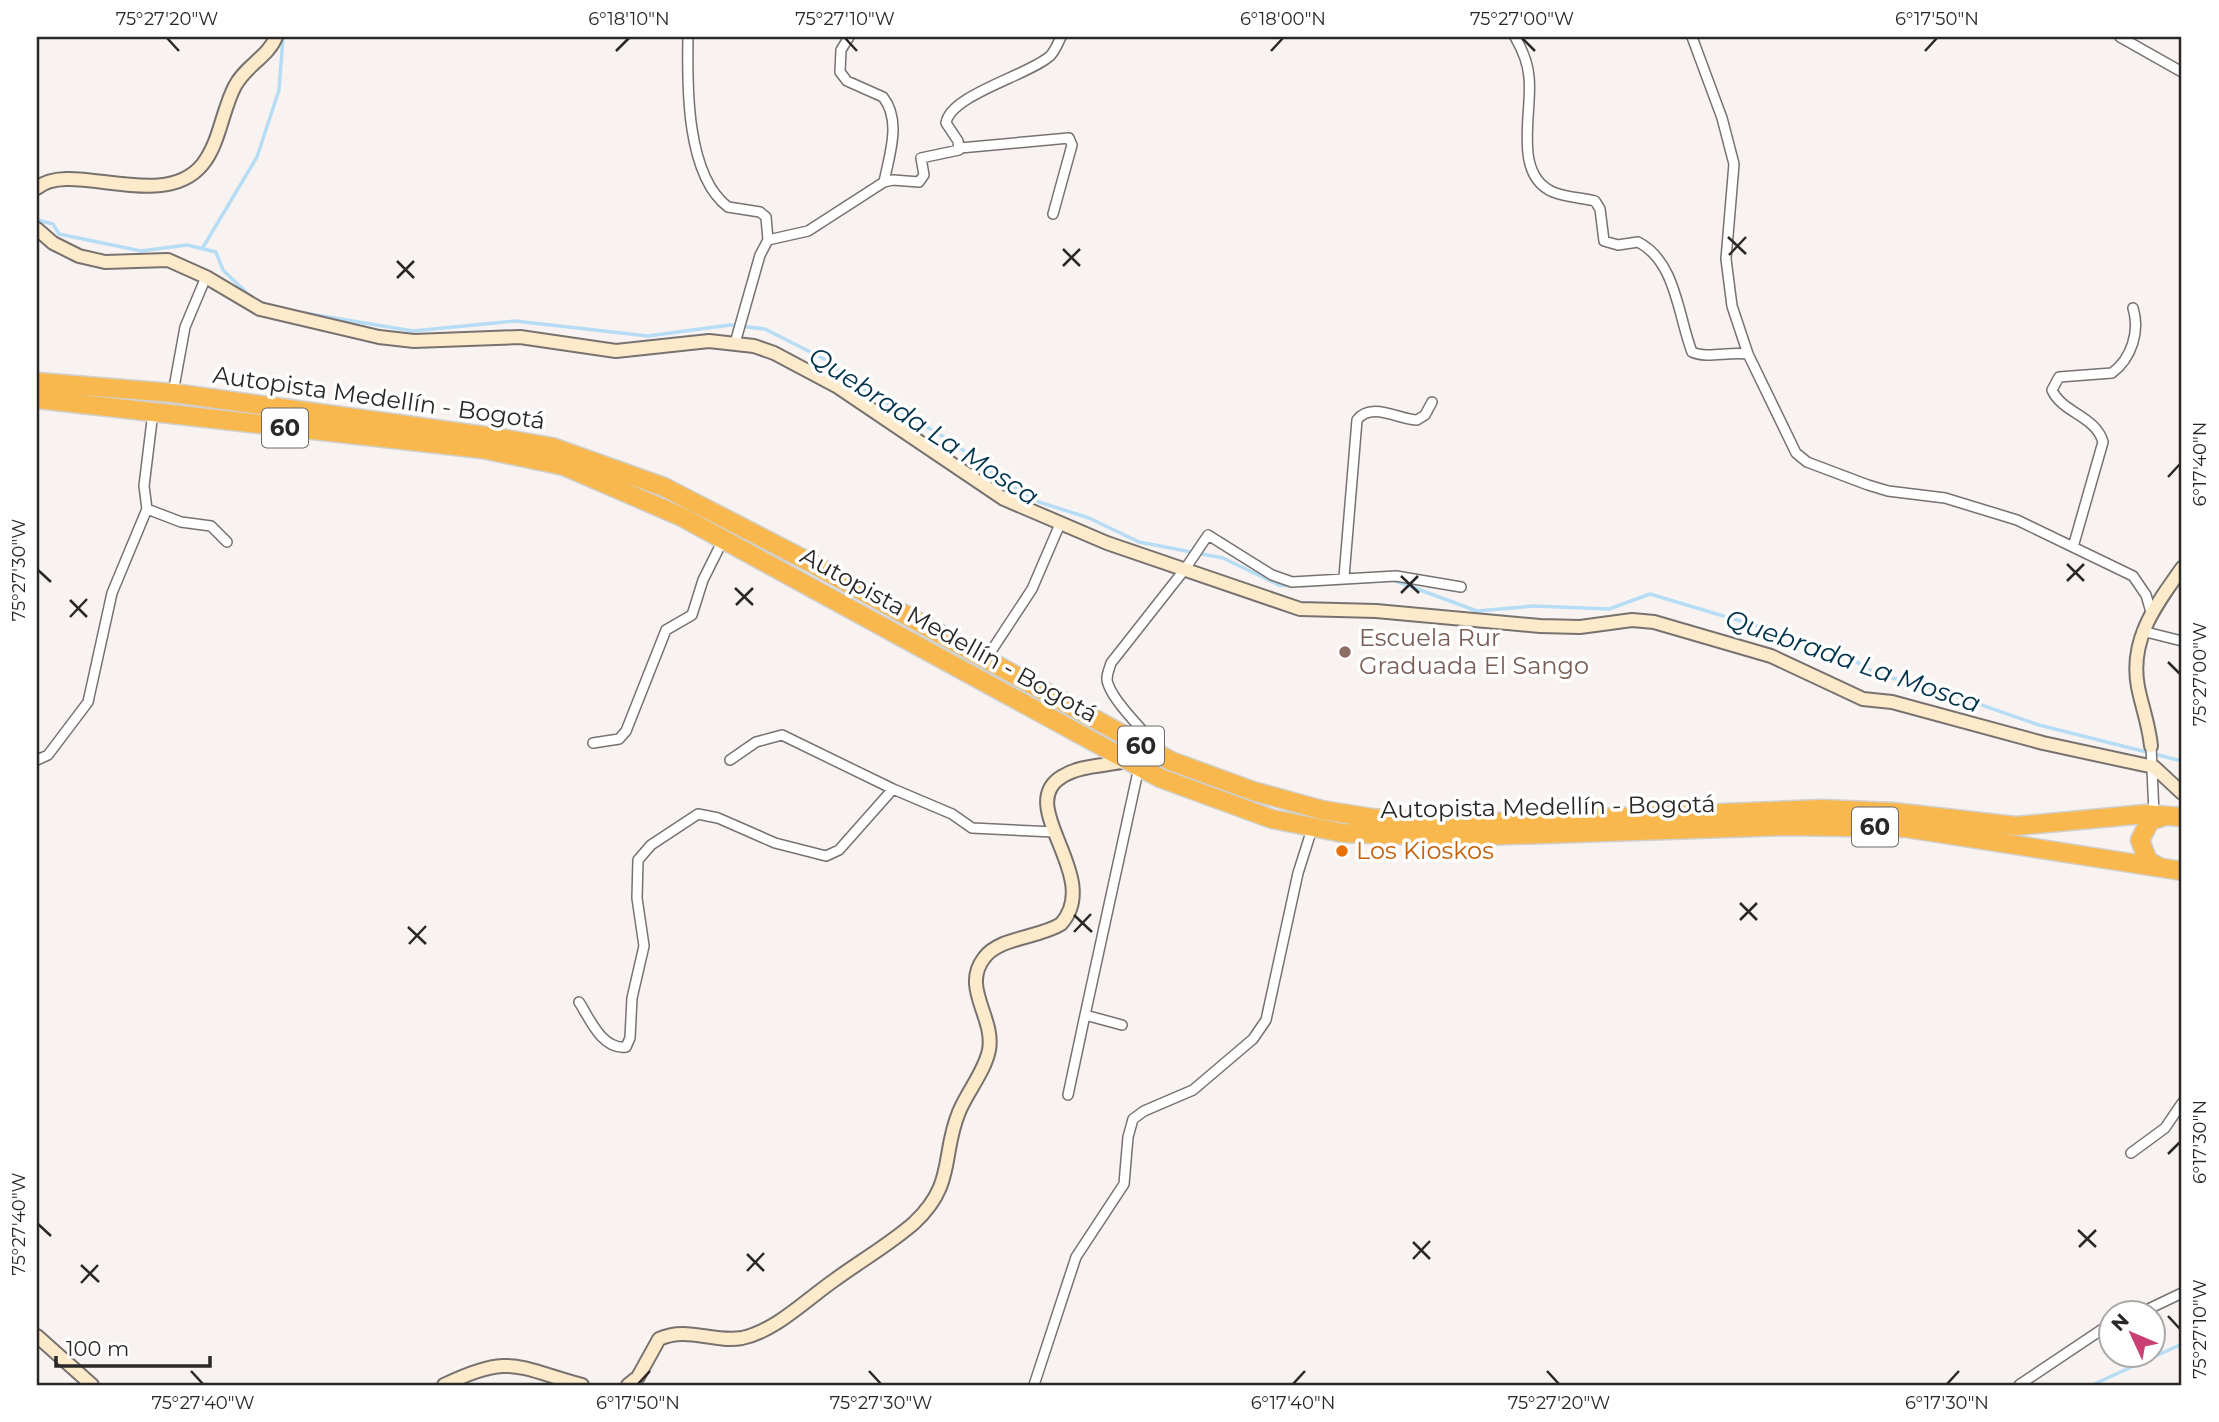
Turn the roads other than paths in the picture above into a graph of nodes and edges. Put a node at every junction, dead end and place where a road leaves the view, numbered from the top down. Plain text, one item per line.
1 (276, 37) edge
2 (688, 37) edge
3 (849, 37) edge
4 (1061, 37) edge
5 (1515, 37) edge
6 (1692, 37) edge
7 (2120, 37) edge
8 (2182, 72) edge
9 (960, 148) junction
10 (884, 182) junction
11 (37, 188) edge
12 (1053, 214) dead end
13 (38, 233) edge
14 (768, 240) junction
15 (206, 276) junction
16 (2133, 308) dead end
17 (737, 338) junction
18 (1748, 354) junction
19 (37, 382) edge
20 (173, 393) junction
21 (37, 399) edge
22 (1432, 402) dead end
23 (154, 410) junction
24 (147, 509) junction
25 (1060, 524) junction
26 (723, 540) junction
27 (227, 542) dead end
28 (2073, 547) junction
29 (2182, 568) edge
30 (1185, 569) junction
31 (1344, 577) junction
32 (1461, 587) dead end
33 (2151, 612) junction
34 (2142, 631) junction
35 (2182, 641) edge
36 (986, 659) junction
37 (593, 743) dead end
38 (2153, 757) junction
39 (37, 760) edge
40 (730, 760) dead end
41 (1171, 761) junction
42 (1133, 764) junction
43 (893, 789) junction
44 (2182, 793) edge
45 (2169, 815) edge
46 (1312, 829) junction
47 (1054, 832) junction
48 (2164, 869) junction
49 (2182, 871) edge
50 (579, 1002) dead end
51 (1085, 1015) junction
52 (1122, 1024) dead end
53 (1068, 1094) dead end
54 (2182, 1103) edge
55 (2131, 1153) dead end
56 (2182, 1293) edge
57 (2166, 1301) edge
58 (2096, 1333) edge
59 (37, 1336) edge
60 (92, 1385) edge
61 (444, 1385) edge
62 (582, 1385) edge
63 (628, 1385) edge
64 (1034, 1385) edge
65 (2019, 1385) edge

1 - 11 street
2 - 14 street
3 - 10 street
4 - 9 street
5 - 18 street
6 - 18 street
7 - 8 street
9 - 10 street
9 - 12 street
10 - 14 street
13 - 15 street
14 - 17 street
15 - 17 street
15 - 20 street
16 - 28 street
17 - 25 street
18 - 28 street
19 - 20 highway, Autopista Medellín - Bogotá / 60
20 - 36 highway, Autopista Medellín - Bogotá / 60
21 - 23 highway, Autopista Medellín - Bogotá / 60
22 - 31 street
23 - 24 street
23 - 26 highway, Autopista Medellín - Bogotá / 60
24 - 27 street
24 - 39 street
25 - 30 street
25 - 36 street
26 - 37 street
26 - 42 highway, Autopista Medellín - Bogotá / 60
28 - 33 street
29 - 33 street
30 - 31 street
30 - 38 street
30 - 41 street
31 - 32 street
33 - 34 street
34 - 35 street
34 - 38 street
36 - 41 highway, Autopista Medellín - Bogotá / 60
38 - 44 street
38 - 45 street
40 - 43 street
41 - 45 highway, Autopista Medellín - Bogotá / 60
42 - 46 highway, Autopista Medellín - Bogotá / 60
42 - 47 street
42 - 51 street
43 - 47 street
43 - 50 street
45 - 48 highway
46 - 48 highway, Autopista Medellín - Bogotá / 60
46 - 64 street
47 - 63 street
48 - 49 highway, Autopista Medellín - Bogotá / 60
51 - 52 street
51 - 53 street
54 - 55 street
56 - 57 street
58 - 65 street
59 - 60 street
61 - 62 street

